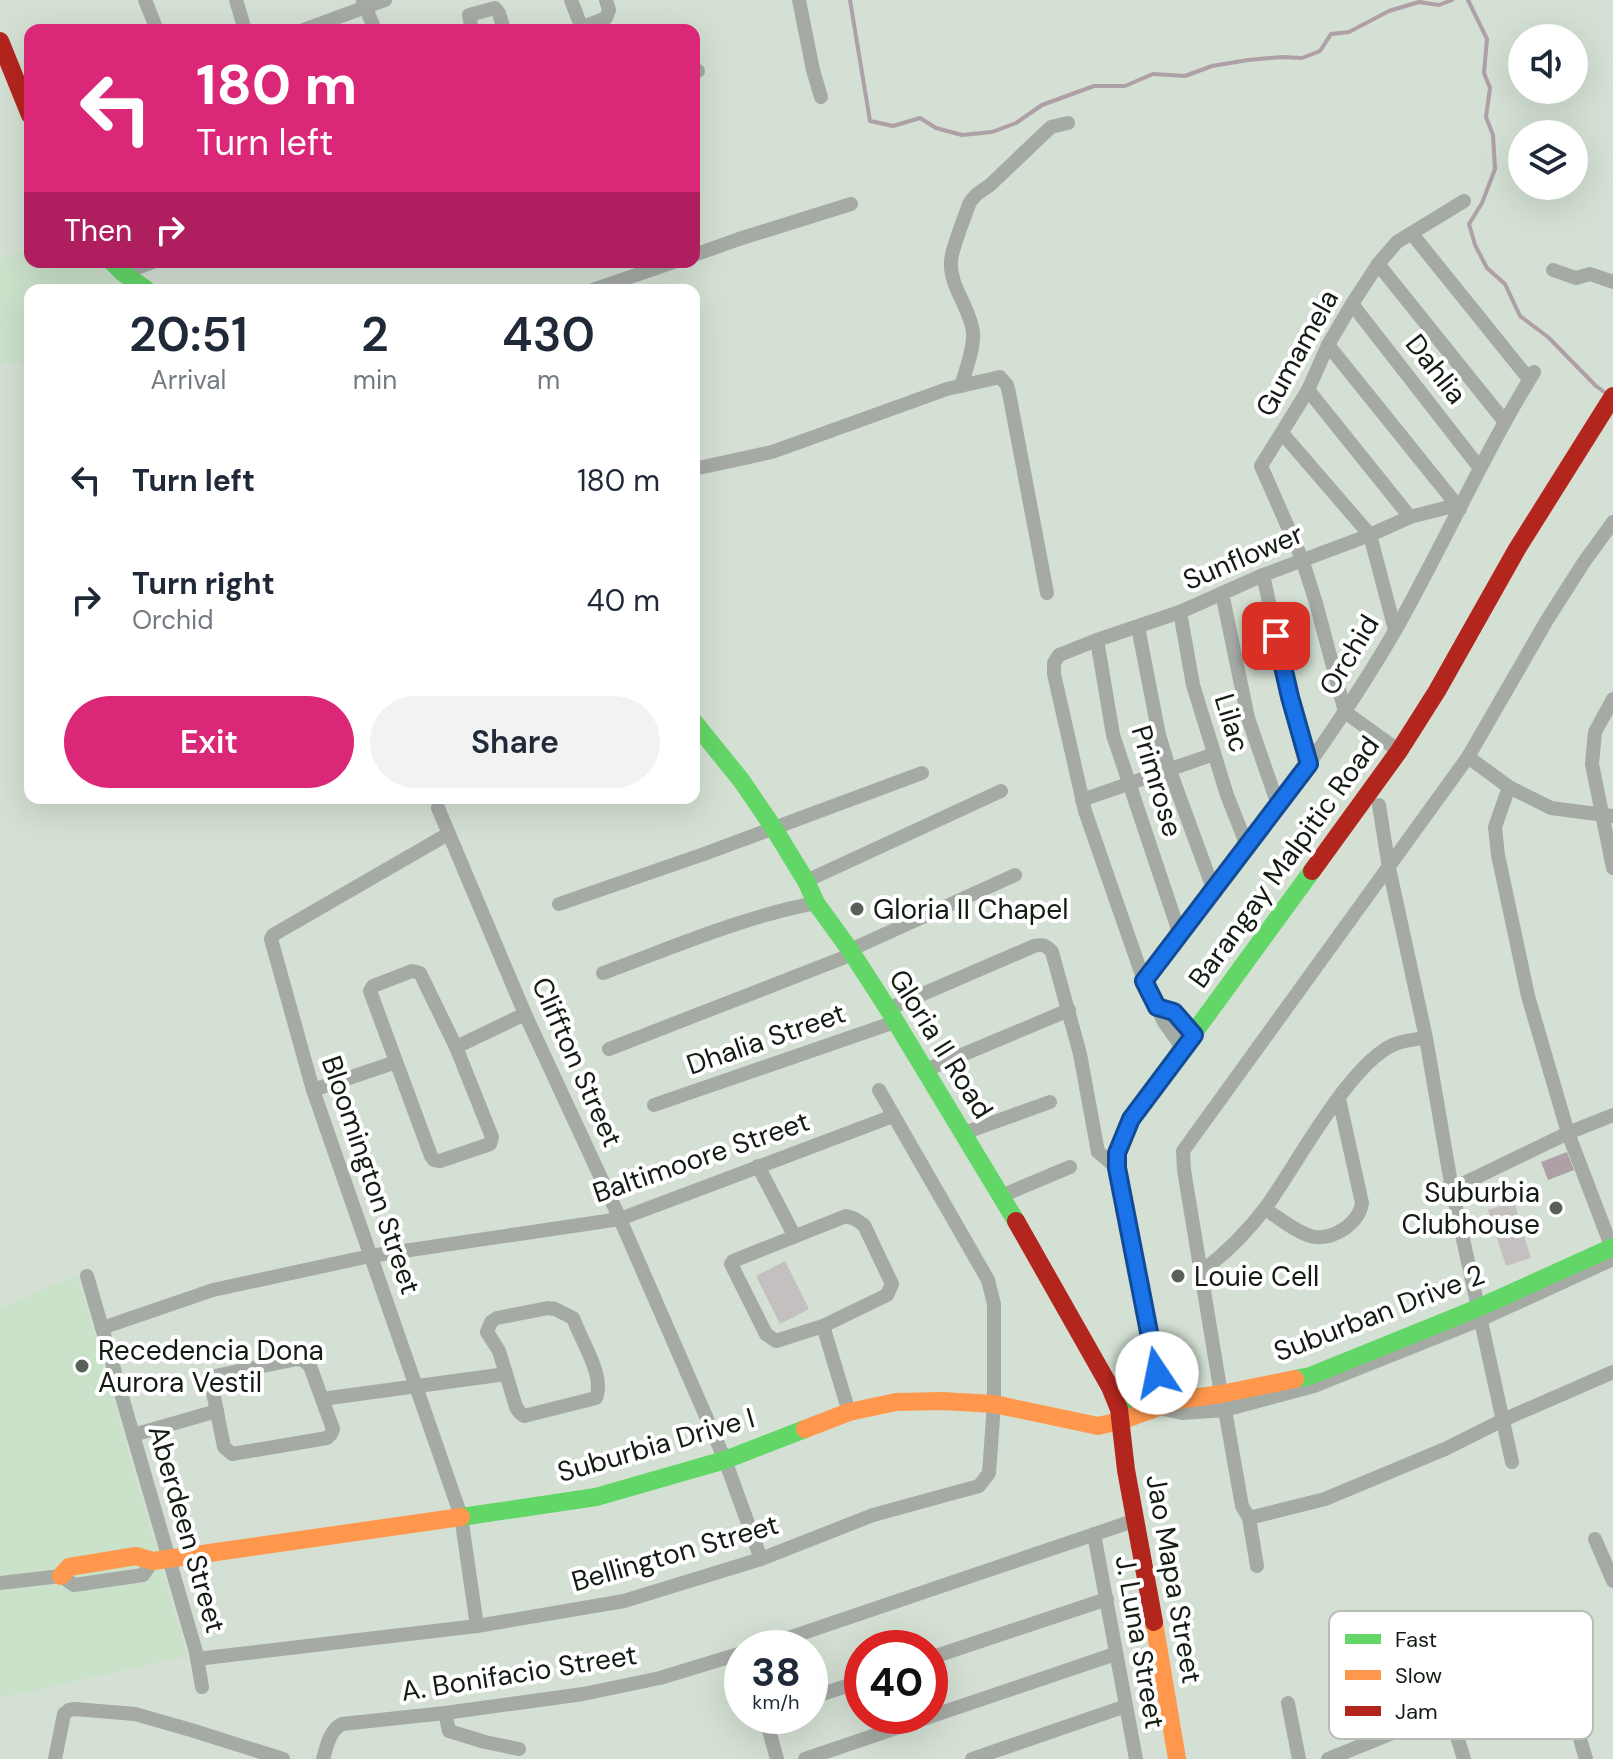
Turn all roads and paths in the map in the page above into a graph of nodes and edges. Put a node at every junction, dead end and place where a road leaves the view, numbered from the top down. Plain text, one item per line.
1 (145, 0) edge
2 (385, 0) edge
3 (571, 0) edge
4 (606, 0) edge
5 (799, 0) edge
6 (238, 1) edge
7 (364, 4) edge
8 (479, 5) edge
9 (153, 24) edge
10 (244, 24) edge
11 (317, 24) edge
12 (372, 24) edge
13 (471, 24) edge
14 (502, 24) edge
15 (580, 24) edge
16 (591, 24) edge
17 (0, 41) edge
18 (821, 97) dead end
19 (24, 100) edge
20 (1068, 123) dead end
21 (1464, 201) dead end
22 (851, 204) dead end
23 (1412, 234) junction
24 (700, 253) edge
25 (1378, 264) junction
26 (118, 268) edge
27 (656, 268) edge
28 (1553, 270) dead end
29 (1613, 282) edge
30 (139, 284) edge
31 (610, 284) edge
32 (1352, 304) junction
33 (1328, 345) junction
34 (961, 386) junction
35 (1308, 390) junction
36 (1611, 399) edge
37 (1505, 422) junction
38 (1282, 433) junction
39 (1479, 467) junction
40 (700, 468) edge
41 (1459, 507) junction
42 (1410, 517) junction
43 (1613, 522) edge
44 (1370, 535) junction
45 (1302, 559) junction
46 (1263, 575) junction
47 (1047, 593) dead end
48 (1222, 593) junction
49 (1180, 612) junction
50 (1138, 627) junction
51 (1395, 630) junction
52 (1097, 640) junction
53 (1613, 699) edge
54 (1345, 712) junction
55 (700, 729) edge
56 (1399, 751) junction
57 (1214, 754) junction
58 (1468, 757) junction
59 (1309, 764) junction
60 (1170, 771) junction
61 (922, 773) dead end
62 (1128, 783) junction
63 (1509, 787) junction
64 (1001, 791) dead end
65 (1082, 800) junction
66 (1278, 805) junction
67 (1379, 805) dead end
68 (438, 808) dead end
69 (1608, 816) edge
70 (773, 827) junction
71 (448, 834) junction
72 (1247, 846) junction
73 (1389, 868) junction
74 (1613, 868) edge
75 (1015, 875) dead end
76 (806, 881) junction
77 (1214, 891) junction
78 (816, 903) junction
79 (559, 904) dead end
80 (1180, 935) junction
81 (852, 952) junction
82 (603, 973) dead end
83 (1144, 981) junction
84 (1157, 1007) junction
85 (1069, 1010) junction
86 (525, 1014) junction
87 (892, 1016) junction
88 (1179, 1017) junction
89 (1169, 1030) junction
90 (1426, 1038) junction
91 (1188, 1042) junction
92 (456, 1047) junction
93 (609, 1049) dead end
94 (396, 1062) junction
95 (926, 1070) junction
96 (313, 1090) junction
97 (879, 1090) dead end
98 (1339, 1099) junction
99 (1050, 1102) dead end
100 (654, 1105) dead end
101 (1613, 1115) edge
102 (893, 1116) junction
103 (964, 1133) junction
104 (1568, 1133) junction
105 (758, 1166) junction
106 (1070, 1167) dead end
107 (1117, 1168) junction
108 (1452, 1189) junction
109 (1001, 1196) junction
110 (1265, 1209) junction
111 (620, 1219) junction
112 (794, 1235) junction
113 (1613, 1251) edge
114 (370, 1256) junction
115 (1201, 1272) junction
116 (87, 1276) dead end
117 (1480, 1313) junction
118 (823, 1326) junction
119 (102, 1328) junction
120 (1613, 1372) edge
121 (506, 1374) junction
122 (415, 1385) junction
123 (322, 1399) junction
124 (1223, 1402) junction
125 (994, 1404) junction
126 (217, 1411) junction
127 (849, 1412) junction
128 (1120, 1415) junction
129 (1503, 1420) junction
130 (133, 1435) junction
131 (725, 1460) junction
132 (1512, 1462) dead end
133 (1246, 1512) junction
134 (461, 1516) junction
135 (1136, 1520) junction
136 (1094, 1534) junction
137 (1595, 1539) dead end
138 (761, 1559) junction
139 (161, 1560) junction
140 (1257, 1566) dead end
141 (1611, 1572) edge
142 (61, 1576) joint
143 (0, 1583) edge
144 (1107, 1599) junction
145 (477, 1626) junction
146 (812, 1630) edge
147 (948, 1652) edge
148 (1115, 1654) junction
149 (724, 1658) edge
150 (197, 1659) junction
151 (202, 1687) dead end
152 (1288, 1703) dead end
153 (1126, 1706) junction
154 (445, 1713) junction
155 (770, 1734) edge
156 (1378, 1739) edge
157 (1458, 1739) edge
158 (1580, 1739) edge
159 (519, 1749) dead end
160 (1135, 1756) edge
161 (55, 1759) edge
162 (283, 1759) edge
163 (323, 1759) edge
164 (777, 1759) edge
165 (805, 1759) edge
166 (972, 1759) edge
167 (1120, 1759) edge
168 (1177, 1759) edge
169 (1299, 1759) edge
170 (1328, 1759) edge
171 (1464, 1759) edge
172 (1586, 1759) edge

1 - 9 street
2 - 7 street
3 - 15 street
4 - 16 street
5 - 18 street
6 - 10 street
7 - 11 street
7 - 12 street
8 - 13 street
8 - 14 street
17 - 19 street
20 - 34 street
21 - 23 street, Gumamela
22 - 24 street
23 - 25 street, Gumamela
23 - 37 street, Orchid
25 - 32 street, Gumamela
25 - 37 street
26 - 30 street
27 - 31 street
28 - 29 street
32 - 33 street, Gumamela
32 - 39 street, Dahlia
33 - 35 street, Gumamela
33 - 41 street
34 - 40 street
34 - 47 street
35 - 38 street, Gumamela
35 - 42 street
36 - 56 street, Barangay Malpitic Road
37 - 39 street, Orchid
38 - 44 street
38 - 45 street, Gumamela
39 - 41 street, Orchid
41 - 42 street, Sunflower
41 - 51 street, Orchid
42 - 44 street, Sunflower
43 - 58 street
44 - 45 street, Sunflower
44 - 51 street
45 - 46 street, Sunflower
45 - 54 street
46 - 48 street, Sunflower
46 - 59 street
48 - 49 street, Sunflower
48 - 66 street
49 - 50 street, Sunflower
49 - 57 street, Lilac
50 - 52 street, Sunflower
50 - 60 street
51 - 54 street, Orchid
52 - 62 street, Primrose
52 - 65 street, Sunflower
53 - 69 street
54 - 56 street
54 - 59 street, Orchid
55 - 70 street, Gloria II Road
56 - 91 street, Barangay Malpitic Road
57 - 60 street
57 - 72 street, Lilac
58 - 63 street
58 - 73 street
59 - 66 street, Orchid
60 - 62 street
60 - 77 street
61 - 70 street
62 - 65 street
62 - 80 street, Primrose
63 - 69 street
63 - 104 street
64 - 76 street
65 - 83 street
66 - 72 street, Orchid
67 - 73 street
68 - 71 street, Cliffton Street
69 - 74 street
70 - 76 street, Gloria II Road
70 - 79 street
71 - 86 street, Cliffton Street
71 - 96 street, Bloomington Street
72 - 77 street, Orchid
73 - 90 street
73 - 115 street
75 - 81 street
76 - 78 street, Gloria II Road
77 - 80 street, Orchid
78 - 81 street, Gloria II Road
78 - 82 street
80 - 83 street, Orchid
81 - 87 street, Gloria II Road
81 - 93 street
83 - 84 street
84 - 88 street
84 - 89 street
85 - 87 street, Dhalia Street
85 - 95 street
85 - 107 street
86 - 92 street
86 - 111 street, Cliffton Street
87 - 95 street, Gloria II Road
87 - 100 street, Dhalia Street
88 - 89 street
88 - 91 street
89 - 91 street
90 - 98 street
90 - 108 street
91 - 107 street, Barangay Malpitic Road
92 - 94 street
92 - 94 street
94 - 96 street
95 - 103 street, Gloria II Road
96 - 114 street, Bloomington Street
97 - 102 street, Bellington Street
98 - 110 street
98 - 110 street
99 - 103 street
101 - 104 street
102 - 105 street, Baltimoore Street
102 - 125 street, Bellington Street
103 - 109 street, Gloria II Road
104 - 108 street
104 - 113 street
105 - 111 street, Baltimoore Street
105 - 112 street
106 - 109 street
107 - 128 street, Barangay Malpitic Road
108 - 117 street
109 - 128 street, Gloria II Road
110 - 115 street
111 - 114 street, Baltimoore Street
111 - 131 street, Cliffton Street
112 - 118 street
112 - 118 street
113 - 117 street, Suburban Drive 2
114 - 119 street, Baltimoore Street
114 - 122 street, Bloomington Street
115 - 124 street
116 - 119 street, Aberdeen Street
117 - 124 street, Suburban Drive 2
117 - 129 street
118 - 127 street
119 - 130 street, Aberdeen Street
120 - 129 street
121 - 121 street
121 - 122 street
122 - 123 street
122 - 134 street, Bloomington Street
123 - 126 street
123 - 126 street
124 - 128 street, Suburban Drive 2
124 - 133 street
125 - 127 street, Suburbia Drive I
125 - 128 street, Suburbia Drive I
125 - 138 street, Bellington Street
126 - 130 street
127 - 131 street, Suburbia Drive I
128 - 135 street, Jao Mapa Street
129 - 132 street
129 - 133 street
130 - 139 street, Aberdeen Street
131 - 134 street, Suburbia Drive I
131 - 138 street, Cliffton Street
133 - 140 street
134 - 139 street, Suburbia Drive I
134 - 145 street, Bloomington Street
135 - 136 street
135 - 168 street, Jao Mapa Street
136 - 144 street, J. Luna Street
136 - 146 street
137 - 141 street
138 - 145 street, Bellington Street
139 - 142 street, Suburbia Drive I
139 - 150 street, Aberdeen Street
142 - 143 street, Suburbia Drive I
144 - 147 street
144 - 148 street, J. Luna Street
145 - 150 street, Bellington Street
148 - 153 street, J. Luna Street
148 - 165 street
149 - 154 street, A. Bonifacio Street
150 - 151 street, Aberdeen Street
152 - 169 street
153 - 160 street, J. Luna Street
153 - 166 street
154 - 159 street
154 - 163 street, A. Bonifacio Street
155 - 164 street
156 - 170 street
157 - 171 street
158 - 172 street
160 - 167 street
161 - 162 street

